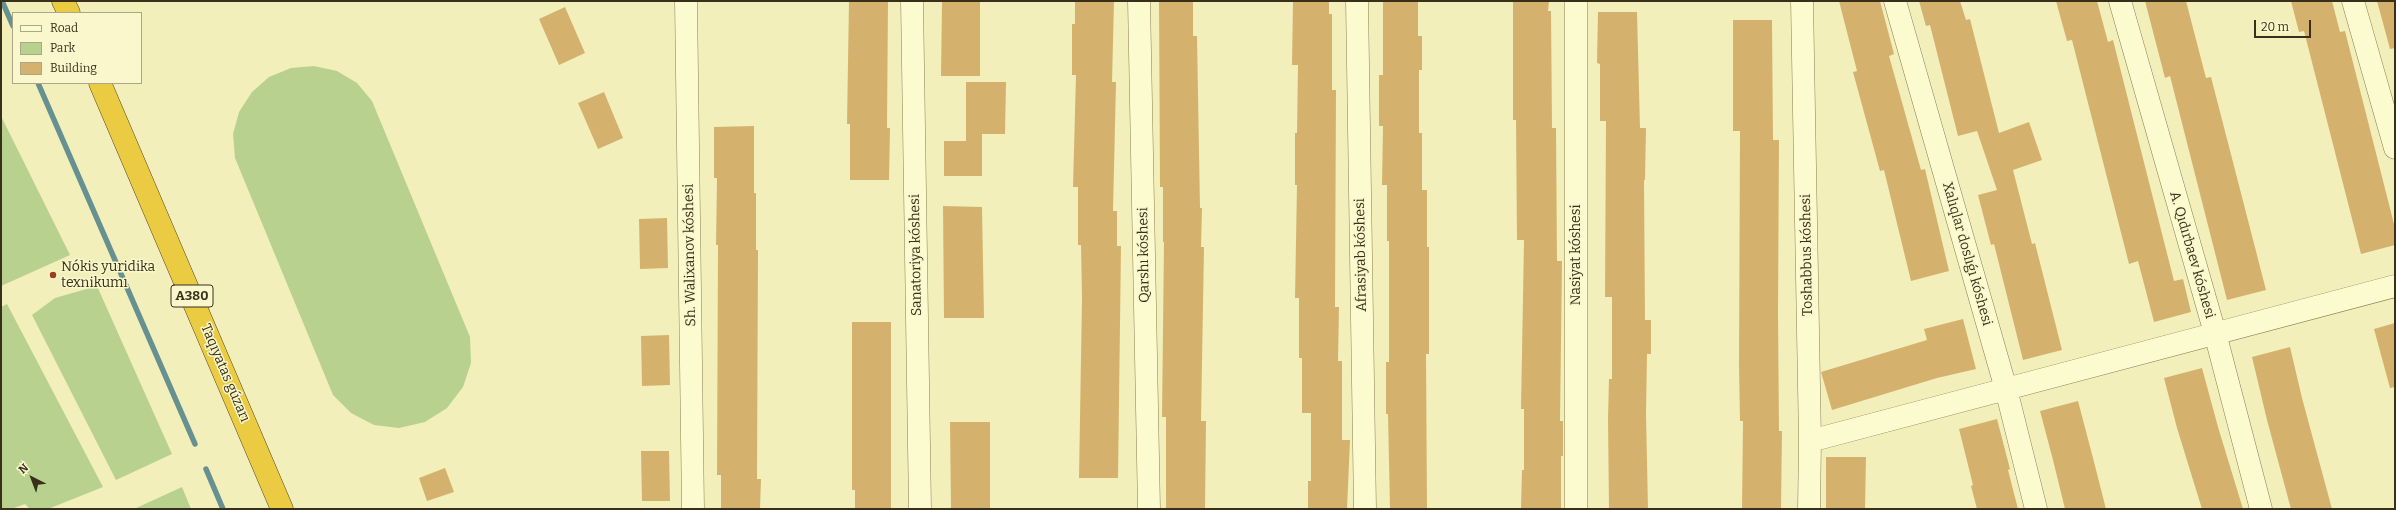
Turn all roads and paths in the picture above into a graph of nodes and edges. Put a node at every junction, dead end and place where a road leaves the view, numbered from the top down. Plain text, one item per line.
1 (63, 1) edge
2 (686, 1) edge
3 (912, 1) edge
4 (1139, 1) edge
5 (1357, 1) edge
6 (1576, 1) edge
7 (1802, 1) edge
8 (1895, 1) edge
9 (2120, 1) edge
10 (2353, 1) edge
11 (68, 12) edge
12 (100, 84) edge
13 (2395, 148) edge
14 (2395, 286) edge
15 (2215, 333) junction
16 (2006, 389) junction
17 (1810, 441) junction
18 (282, 509) edge
19 (693, 509) edge
20 (920, 509) edge
21 (1149, 509) edge
22 (1365, 509) edge
23 (1576, 509) edge
24 (1809, 509) edge
25 (2036, 509) edge
26 (2261, 509) edge

1 - 11 highway
2 - 19 street, Sh. Walixanov kóshesi
3 - 20 street, Sanatoriya kóshesi
4 - 21 street, Qarshı kóshesi
5 - 22 street, Afrasiyab kóshesi
6 - 23 street, Nasiyat kóshesi
7 - 17 street, Toshabbus kóshesi
8 - 16 street, Xalıqlar doslıǵı kóshesi
9 - 15 street, A. Qıdırbaev kóshesi
10 - 13 street
12 - 18 highway, Taqıyatas gúzarı / A380
14 - 15 street
15 - 16 street
15 - 26 street, A. Qıdırbaev kóshesi
16 - 17 street
16 - 25 street, Xalıqlar doslıǵı kóshesi
17 - 24 street, Toshabbus kóshesi

